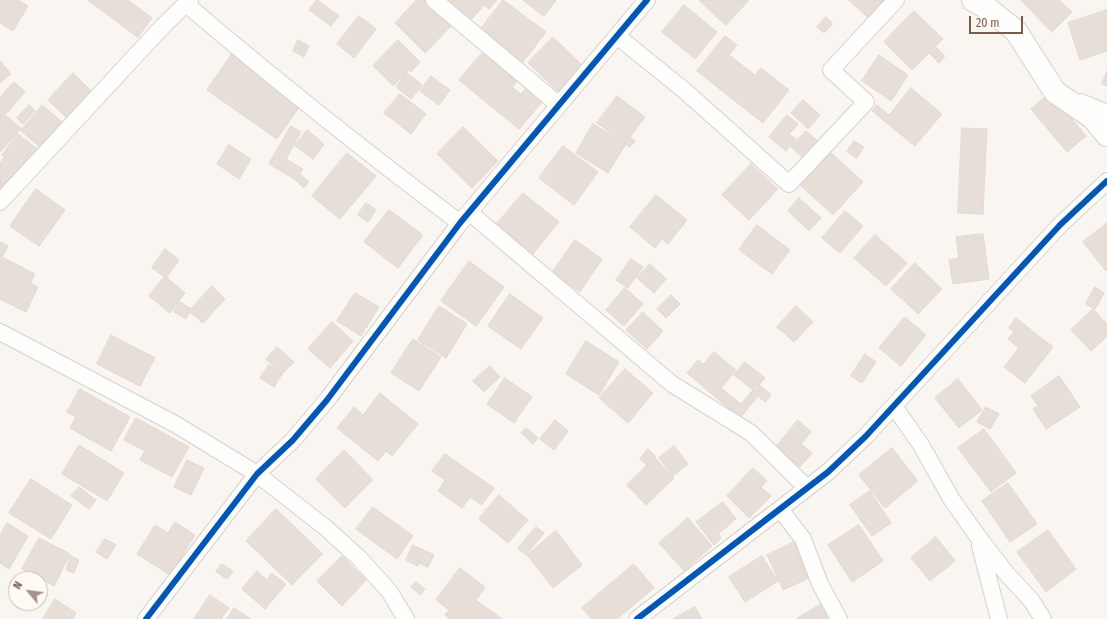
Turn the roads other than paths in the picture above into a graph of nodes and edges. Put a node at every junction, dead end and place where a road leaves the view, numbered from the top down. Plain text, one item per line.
1 (434, 0) edge
2 (647, 0) edge
3 (896, 0) edge
4 (973, 0) edge
5 (188, 2) edge
6 (617, 36) junction
7 (1056, 92) junction
8 (559, 105) junction
9 (1107, 113) edge
10 (1107, 135) edge
11 (1107, 181) edge
12 (0, 202) edge
13 (464, 218) junction
14 (0, 332) edge
15 (894, 406) junction
16 (257, 474) junction
17 (807, 488) junction
18 (780, 509) junction
19 (979, 538) junction
20 (146, 619) edge
21 (406, 619) edge
22 (637, 619) edge
23 (839, 619) edge
24 (999, 619) edge
25 (1044, 619) edge

1 - 8 street
2 - 6 street
3 - 6 street
4 - 7 street
5 - 12 street
5 - 13 street
6 - 8 street
7 - 9 street
7 - 10 street
8 - 13 street
11 - 15 street
13 - 16 street
13 - 17 street
14 - 16 street
15 - 17 street
15 - 19 street
16 - 20 street
16 - 21 street
17 - 18 street
18 - 22 street
18 - 23 street
19 - 24 street
19 - 25 street

